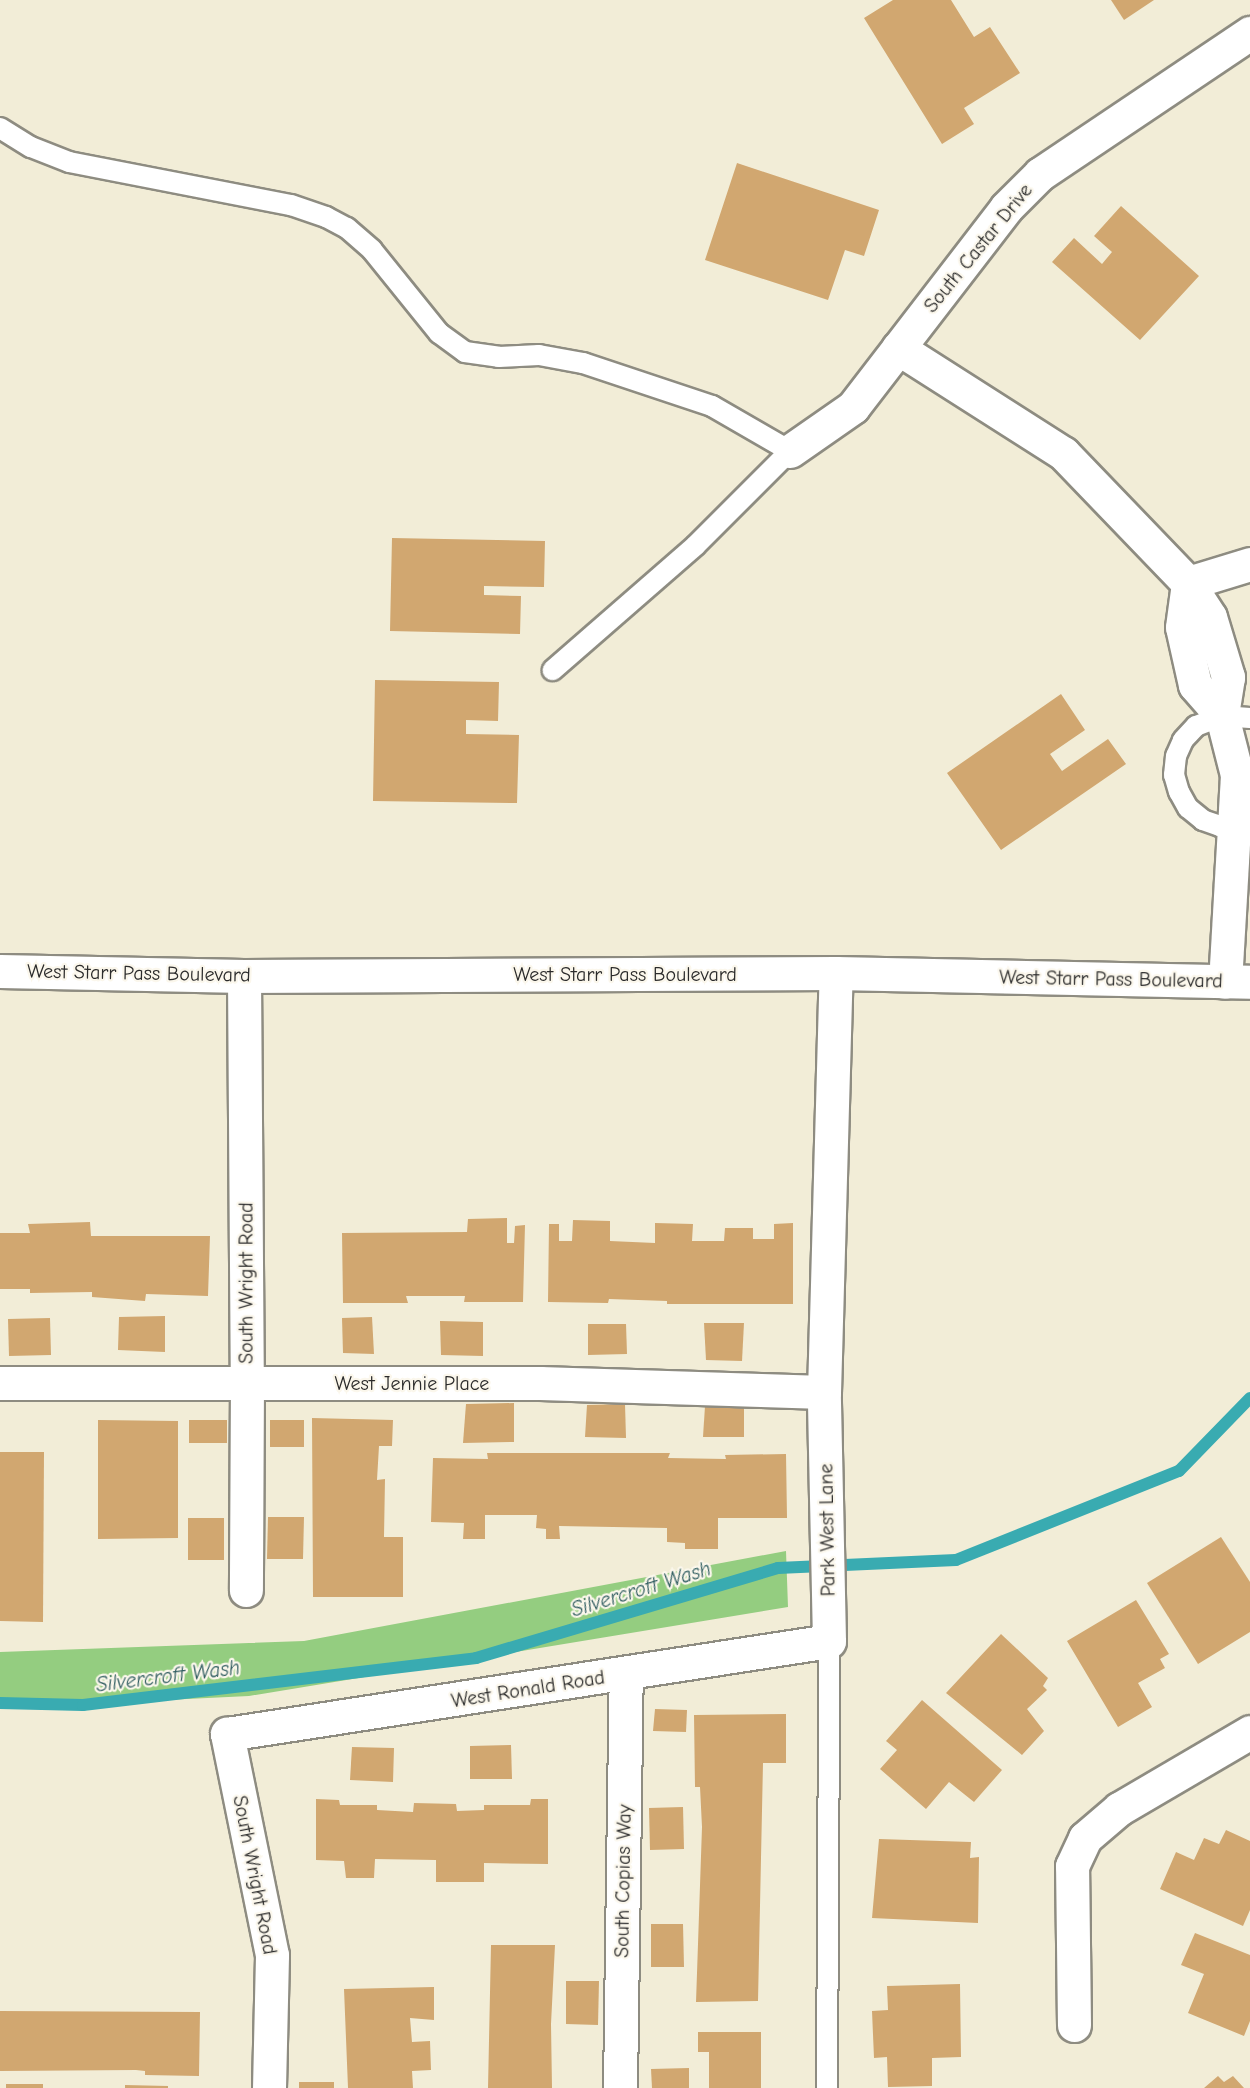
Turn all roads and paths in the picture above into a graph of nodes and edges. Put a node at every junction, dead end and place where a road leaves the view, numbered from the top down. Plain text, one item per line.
1 (1250, 33) edge
2 (0, 128) edge
3 (898, 348) junction
4 (790, 451) junction
5 (1250, 564) edge
6 (1188, 584) junction
7 (553, 670) dead end
8 (1236, 717) edge
9 (1243, 825) edge
10 (0, 971) edge
11 (836, 973) junction
12 (244, 976) junction
13 (1238, 982) edge
14 (0, 1383) edge
15 (247, 1383) junction
16 (824, 1392) junction
17 (246, 1590) dead end
18 (829, 1641) junction
19 (626, 1674) junction
20 (1250, 1732) edge
21 (227, 1734) joint
22 (1074, 2025) dead end
23 (268, 2088) edge
24 (620, 2088) edge
25 (827, 2088) edge

1 - 3 street, South Castar Drive
2 - 4 lane
3 - 4 street, South Castar Drive
3 - 6 street
4 - 7 lane
5 - 6 street
6 - 8 street
8 - 9 street
8 - 9 lane
9 - 13 street
10 - 12 street, West Starr Pass Boulevard
11 - 12 street, West Starr Pass Boulevard
11 - 13 street, West Starr Pass Boulevard
11 - 16 street, Park West Lane
12 - 15 street, South Wright Road
14 - 15 street, West Jennie Place
15 - 16 street, West Jennie Place
15 - 17 street, South Wright Road
16 - 18 street, Park West Lane
18 - 19 street, West Ronald Road
18 - 25 lane, Park West Lane
19 - 21 street, West Ronald Road
19 - 24 street, South Copias Way
20 - 22 street
21 - 23 street, South Wright Road

